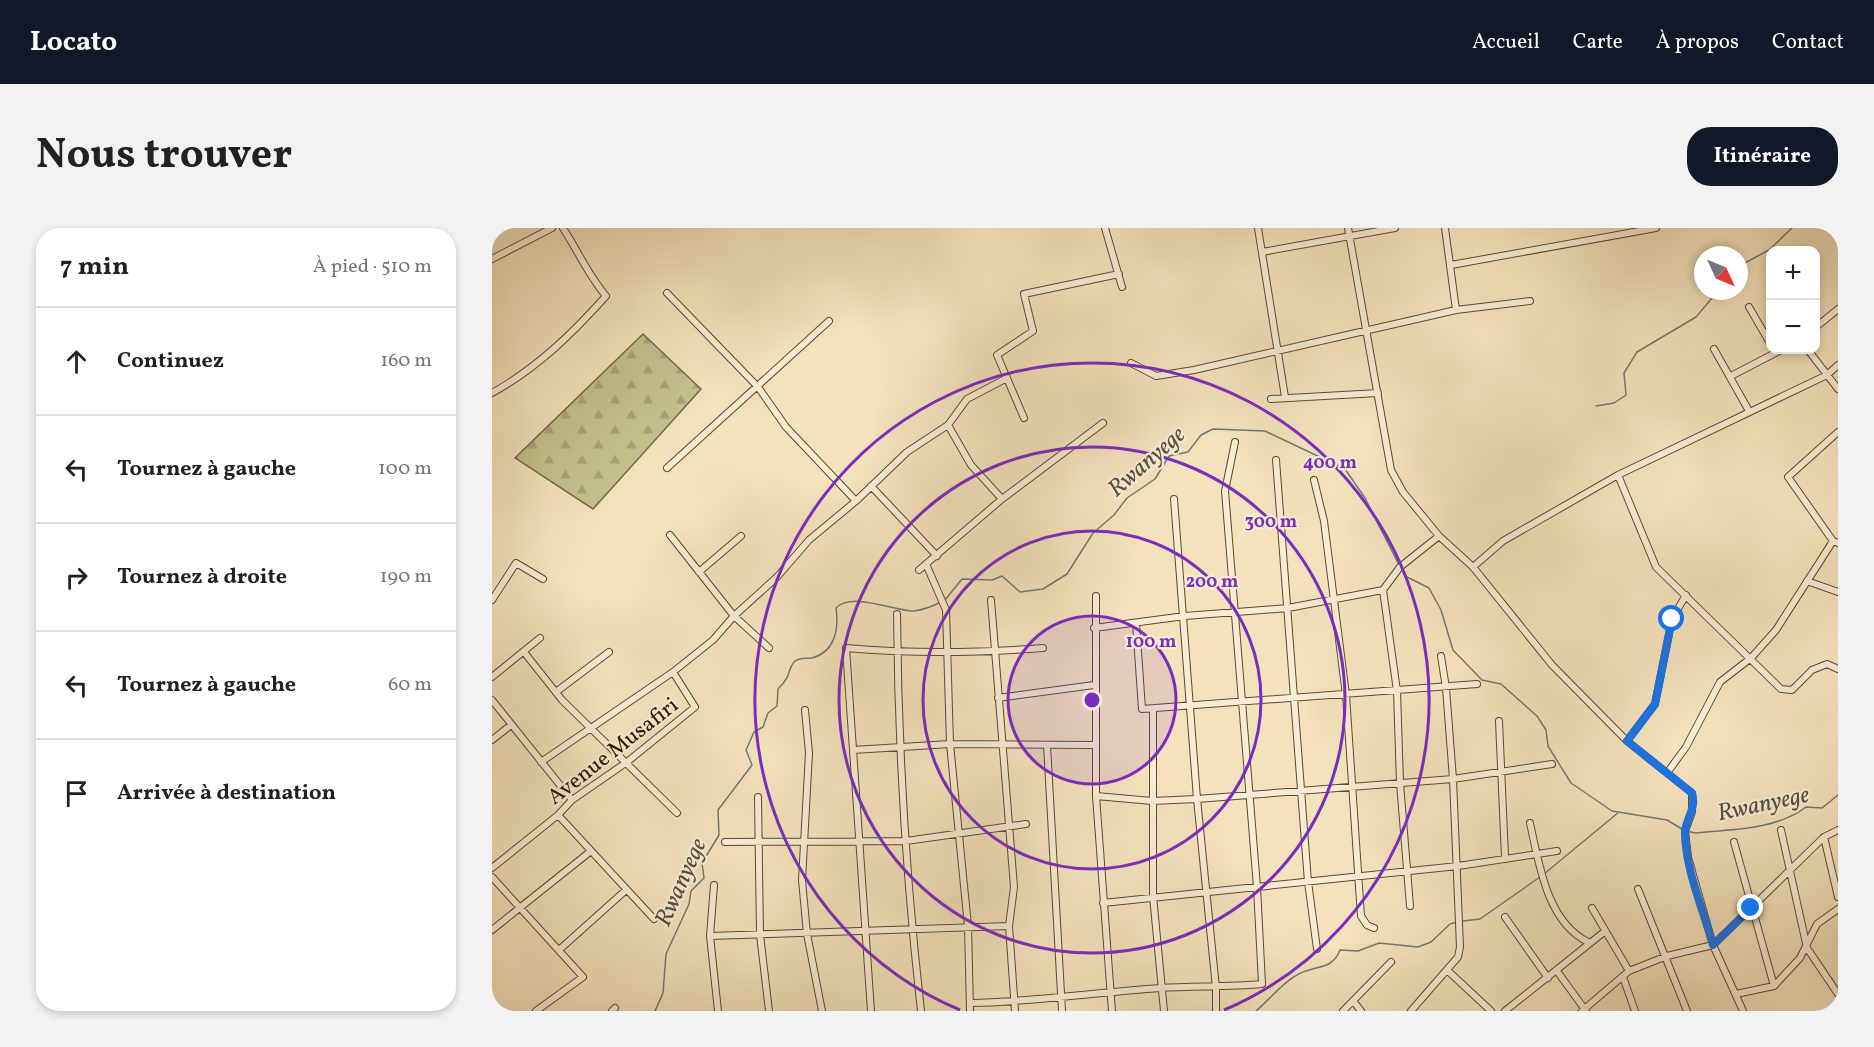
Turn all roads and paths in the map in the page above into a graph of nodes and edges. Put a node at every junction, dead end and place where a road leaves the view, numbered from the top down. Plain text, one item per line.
1 (552, 228) edge
2 (563, 228) edge
3 (1105, 228) edge
4 (1258, 228) edge
5 (1348, 228) edge
6 (1395, 228) edge
7 (1445, 228) edge
8 (1656, 228) edge
9 (1350, 236) junction
10 (1262, 252) junction
11 (492, 259) edge
12 (1451, 265) junction
13 (1119, 274) junction
14 (1122, 287) dead end
15 (667, 293) dead end
16 (1530, 301) dead end
17 (1749, 307) dead end
18 (1838, 309) edge
19 (1456, 310) junction
20 (829, 321) dead end
21 (1820, 323) edge
22 (1366, 329) junction
23 (1766, 335) edge
24 (1278, 350) junction
25 (1714, 350) dead end
26 (1770, 354) edge
27 (1811, 354) edge
28 (1131, 363) dead end
29 (1838, 365) edge
30 (1827, 375) junction
31 (1731, 376) junction
32 (1007, 378) junction
33 (758, 387) junction
34 (1838, 389) edge
35 (492, 393) edge
36 (1378, 393) junction
37 (1285, 397) junction
38 (1271, 399) dead end
39 (1749, 411) junction
40 (1024, 418) dead end
41 (1103, 423) dead end
42 (948, 425) junction
43 (1838, 432) edge
44 (1235, 442) dead end
45 (1276, 460) dead end
46 (667, 468) dead end
47 (1618, 475) junction
48 (1314, 480) dead end
49 (871, 486) junction
50 (1002, 499) junction
51 (1174, 499) dead end
52 (856, 501) junction
53 (670, 535) dead end
54 (741, 536) dead end
55 (1439, 536) junction
56 (1835, 542) edge
57 (937, 556) junction
58 (926, 564) junction
59 (1473, 567) junction
60 (919, 570) dead end
61 (699, 572) junction
62 (543, 579) dead end
63 (1807, 581) junction
64 (1383, 590) junction
65 (1838, 592) edge
66 (1096, 596) dead end
67 (1686, 596) junction
68 (1334, 599) junction
69 (492, 600) edge
70 (991, 600) dead end
71 (1288, 608) junction
72 (1234, 613) junction
73 (897, 614) dead end
74 (734, 616) junction
75 (1185, 616) junction
76 (1136, 622) junction
77 (1094, 628) junction
78 (540, 638) dead end
79 (769, 648) dead end
80 (1043, 648) dead end
81 (524, 652) junction
82 (609, 652) dead end
83 (994, 652) junction
84 (897, 653) junction
85 (947, 653) junction
86 (1441, 656) dead end
87 (1751, 658) junction
88 (1838, 669) edge
89 (673, 672) junction
90 (493, 675) edge
91 (1477, 684) dead end
92 (1094, 685) junction
93 (1446, 688) junction
94 (556, 692) junction
95 (1397, 692) junction
96 (1346, 695) junction
97 (998, 698) junction
98 (1294, 699) junction
99 (492, 700) edge
100 (1242, 702) junction
101 (1191, 705) junction
102 (805, 710) dead end
103 (1154, 710) junction
104 (1499, 721) dead end
105 (511, 725) junction
106 (590, 726) junction
107 (492, 740) edge
108 (1627, 741) junction
109 (950, 744) junction
110 (1001, 744) junction
111 (1047, 745) junction
112 (1095, 745) junction
113 (901, 749) junction
114 (853, 750) junction
115 (541, 762) junction
116 (627, 762) junction
117 (1552, 764) dead end
118 (1501, 771) junction
119 (1667, 773) junction
120 (1453, 779) junction
121 (1400, 783) junction
122 (1350, 788) junction
123 (1301, 792) junction
124 (1250, 795) junction
125 (1096, 796) junction
126 (758, 797) dead end
127 (1197, 799) junction
128 (572, 800) junction
129 (1152, 801) junction
130 (677, 813) dead end
131 (558, 815) junction
132 (1530, 823) dead end
133 (1026, 824) dead end
134 (1009, 825) junction
135 (1781, 830) dead end
136 (1838, 830) edge
137 (958, 833) junction
138 (1824, 837) junction
139 (906, 841) junction
140 (725, 842) dead end
141 (804, 842) junction
142 (859, 842) junction
143 (1734, 842) dead end
144 (758, 843) junction
145 (591, 851) junction
146 (1557, 851) dead end
147 (1537, 854) junction
148 (1505, 857) junction
149 (1458, 866) junction
150 (492, 868) edge
151 (1791, 869) junction
152 (1409, 871) junction
153 (1358, 876) junction
154 (492, 877) edge
155 (1308, 882) junction
156 (714, 885) dead end
157 (1257, 887) junction
158 (1638, 889) dead end
159 (626, 890) junction
160 (1206, 893) junction
161 (1153, 896) junction
162 (1838, 897) edge
163 (1103, 903) junction
164 (1410, 906) dead end
165 (521, 908) junction
166 (1592, 908) dead end
167 (1751, 908) junction
168 (1838, 909) edge
169 (1504, 917) dead end
170 (654, 919) dead end
171 (968, 926) junction
172 (1009, 926) junction
173 (1374, 928) dead end
174 (492, 930) edge
175 (912, 930) junction
176 (864, 932) junction
177 (1604, 932) junction
178 (807, 934) junction
179 (760, 935) junction
180 (710, 936) junction
181 (1588, 942) junction
182 (1713, 945) junction
183 (1807, 948) junction
184 (1317, 949) dead end
185 (559, 950) junction
186 (1667, 956) junction
187 (1391, 962) dead end
188 (1447, 970) junction
189 (1557, 971) junction
190 (1629, 971) junction
191 (1623, 977) junction
192 (1548, 978) junction
193 (1774, 986) junction
194 (1163, 988) junction
195 (1216, 988) junction
196 (1110, 993) junction
197 (1736, 994) junction
198 (1838, 994) edge
199 (1060, 997) junction
200 (1014, 1002) junction
201 (1354, 1002) junction
202 (970, 1003) junction
203 (1584, 1010) edge
204 (536, 1011) edge
205 (718, 1011) edge
206 (769, 1011) edge
207 (822, 1011) edge
208 (871, 1011) edge
209 (921, 1011) edge
210 (970, 1011) edge
211 (1015, 1011) edge
212 (1062, 1011) edge
213 (1112, 1011) edge
214 (1164, 1011) edge
215 (1216, 1011) edge
216 (1343, 1011) edge
217 (1361, 1011) edge
218 (1411, 1011) edge
219 (1491, 1011) edge
220 (1506, 1011) edge
221 (1635, 1011) edge
222 (1687, 1011) edge
223 (1743, 1011) edge

1 - 11 street
2 - 35 street
3 - 13 street
4 - 10 street
5 - 9 street
6 - 9 street
7 - 12 street
8 - 12 street
9 - 10 street
9 - 22 street
10 - 24 street
12 - 19 street
13 - 14 street
13 - 32 street
15 - 33 street
16 - 19 street
17 - 23 street
18 - 21 street
19 - 22 street
20 - 33 street
22 - 24 street
22 - 36 street
24 - 28 street
24 - 37 street
25 - 31 street
26 - 31 street
27 - 30 street
29 - 30 street
30 - 34 street
30 - 39 street
31 - 39 street
32 - 40 street
32 - 42 street
33 - 46 street
33 - 52 street
36 - 37 street
36 - 55 street
37 - 38 street
39 - 47 street
41 - 50 street
42 - 49 street, Avenue Musafiri
42 - 50 street
43 - 56 street
44 - 72 street
45 - 71 street
47 - 59 street
47 - 67 street
48 - 68 street
49 - 52 street, Avenue Musafiri
49 - 57 street
50 - 57 street
51 - 75 street
52 - 74 street, Avenue Musafiri
53 - 61 street
54 - 61 street
55 - 59 street
55 - 64 street
56 - 63 street
57 - 58 street
58 - 60 street
58 - 85 street
59 - 108 street
61 - 74 street
62 - 69 street
63 - 65 street
63 - 87 street
64 - 68 street
64 - 95 street
66 - 77 street
67 - 87 street
67 - 108 street
68 - 71 street
68 - 96 street
70 - 83 street
71 - 72 street
71 - 98 street
72 - 75 street
72 - 100 street
73 - 84 street
74 - 79 street
74 - 89 street, Avenue Musafiri
75 - 76 street
75 - 101 street
76 - 77 street
76 - 103 street
77 - 92 street
78 - 81 street
80 - 83 street
81 - 90 street
81 - 94 street
82 - 94 street
83 - 85 street
83 - 97 street
84 - 85 street
84 - 113 street
84 - 114 street
85 - 109 street
86 - 93 street
87 - 88 street
87 - 119 street
89 - 106 street
89 - 116 street, Avenue Musafiri
91 - 93 street
92 - 97 street
92 - 112 street
93 - 95 street
93 - 120 street
94 - 106 street
95 - 96 street
95 - 121 street
96 - 98 street
96 - 122 street
97 - 110 street
98 - 100 street
98 - 123 street
99 - 105 street
100 - 101 street
100 - 124 street
101 - 103 street
101 - 127 street
102 - 141 street
103 - 129 street
104 - 118 street
105 - 107 street
105 - 115 street
106 - 115 street
106 - 116 street
108 - 119 street
109 - 110 street
109 - 113 street
109 - 137 street
110 - 111 street
110 - 134 street
111 - 112 street
111 - 199 street
112 - 125 street
113 - 114 street
113 - 139 street
114 - 142 street
115 - 128 street
116 - 128 street, Avenue Musafiri
116 - 130 street
117 - 118 street
118 - 120 street
118 - 148 street
119 - 182 street
120 - 121 street
120 - 149 street
121 - 122 street
121 - 152 street
122 - 123 street
122 - 153 street
123 - 124 street
123 - 155 street
124 - 127 street
124 - 157 street
125 - 129 street
125 - 163 street
126 - 144 street
127 - 129 street
127 - 160 street
128 - 131 street, Avenue Musafiri
129 - 161 street
131 - 145 street
131 - 150 street, Avenue Musafiri
132 - 147 street
133 - 134 street
134 - 137 street
134 - 172 street
135 - 151 street
136 - 138 street
137 - 139 street
137 - 171 street
138 - 151 street
138 - 162 street
139 - 142 street
139 - 175 street
140 - 144 street
141 - 142 street
141 - 144 street
141 - 178 street
142 - 176 street
143 - 167 street
144 - 179 street
145 - 159 street
145 - 165 street
146 - 147 street
147 - 148 street
147 - 181 street
148 - 149 street
149 - 152 street
149 - 188 street
151 - 167 street
151 - 183 street
152 - 153 street
152 - 164 street
153 - 155 street
153 - 173 street
154 - 165 street
155 - 157 street
155 - 184 street
156 - 180 street
157 - 160 street
157 - 195 street
158 - 186 street
159 - 170 street
159 - 185 street
160 - 161 street
160 - 195 street
161 - 163 street
161 - 194 street
163 - 196 street
165 - 174 street
165 - 185 street
166 - 177 street
167 - 182 street
167 - 193 street
168 - 183 street
169 - 192 street
171 - 172 street
171 - 175 street
171 - 202 street
172 - 200 street
175 - 176 street
175 - 209 street
176 - 178 street
176 - 208 street
177 - 181 street
177 - 190 street
178 - 179 street
178 - 207 street
179 - 180 street
179 - 206 street
180 - 205 street
181 - 189 street
182 - 186 street
182 - 197 street
183 - 193 street
183 - 198 street
185 - 204 street
186 - 190 street
186 - 222 street
187 - 201 street
188 - 218 street
188 - 219 street
189 - 192 street
189 - 203 street
190 - 191 street
191 - 203 street
191 - 221 street
192 - 220 street
193 - 197 street
194 - 195 street
194 - 196 street
194 - 214 street
195 - 215 street
196 - 199 street
196 - 213 street
197 - 223 street
199 - 200 street
199 - 212 street
200 - 202 street
200 - 211 street
201 - 216 street
201 - 217 street
202 - 210 street

